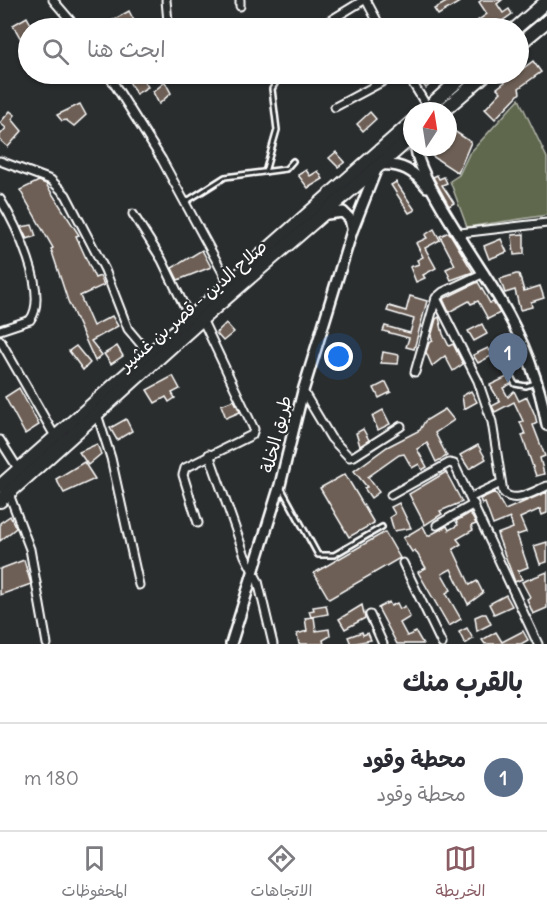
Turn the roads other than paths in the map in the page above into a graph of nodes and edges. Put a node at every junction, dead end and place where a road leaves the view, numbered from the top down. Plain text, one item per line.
1 (53, 0) edge
2 (166, 0) edge
3 (365, 0) edge
4 (547, 1) edge
5 (68, 18) edge
6 (168, 18) edge
7 (335, 18) edge
8 (375, 18) edge
9 (527, 18) edge
10 (547, 21) edge
11 (529, 36) edge
12 (114, 84) edge
13 (275, 84) edge
14 (378, 84) edge
15 (412, 84) edge
16 (455, 84) edge
17 (474, 84) edge
18 (422, 102) edge
19 (434, 102) edge
20 (453, 102) edge
21 (335, 107) dead end
22 (403, 130) edge
23 (403, 145) edge
24 (417, 156) edge
25 (0, 161) edge
26 (293, 161) dead end
27 (378, 166) junction
28 (265, 172) junction
29 (0, 199) edge
30 (185, 202) junction
31 (440, 203) junction
32 (133, 214) dead end
33 (324, 215) junction
34 (547, 223) edge
35 (352, 231) junction
36 (460, 232) junction
37 (484, 273) junction
38 (229, 284) junction
39 (436, 298) junction
40 (196, 319) junction
41 (0, 330) edge
42 (0, 340) edge
43 (526, 349) junction
44 (149, 354) junction
45 (415, 372) dead end
46 (537, 382) junction
47 (303, 391) junction
48 (546, 408) edge
49 (97, 414) junction
50 (547, 425) edge
51 (401, 426) dead end
52 (56, 438) junction
53 (0, 440) edge
54 (209, 454) junction
55 (19, 470) junction
56 (501, 483) junction
57 (280, 485) junction
58 (547, 486) edge
59 (3, 494) edge
60 (390, 495) dead end
61 (473, 500) junction
62 (198, 523) dead end
63 (437, 525) dead end
64 (382, 526) dead end
65 (403, 563) dead end
66 (253, 569) junction
67 (139, 585) dead end
68 (370, 615) dead end
69 (547, 640) edge
70 (47, 644) edge
71 (231, 644) edge
72 (273, 644) edge
73 (383, 644) edge
74 (442, 644) edge
75 (539, 644) edge

1 - 5 street
2 - 6 street
3 - 7 street
3 - 8 street
4 - 9 highway
10 - 11 highway
12 - 30 street
13 - 28 lane
14 - 21 street
15 - 18 street
16 - 19 highway
17 - 20 highway
22 - 38 highway
23 - 27 highway, صلاح الدين - قصر بن غشير
24 - 31 street
25 - 44 street
26 - 28 lane
27 - 31 street
27 - 33 highway, صلاح الدين - قصر بن غشير
27 - 35 street, طريق الخلة
28 - 30 lane
29 - 41 street
30 - 38 street
31 - 36 street
32 - 40 street
33 - 35 street
33 - 40 highway, صلاح الدين - قصر بن غشير
34 - 36 street
35 - 47 street, طريق الخلة
36 - 37 street
37 - 39 street
37 - 43 street
38 - 40 highway
39 - 45 street
39 - 56 street
40 - 44 highway
40 - 49 highway, صلاح الدين - قصر بن غشير
40 - 54 street
42 - 52 street
43 - 46 street
43 - 46 lane
44 - 52 highway
46 - 48 street
47 - 51 street
47 - 57 street, طريق الخلة
48 - 50 street
49 - 59 highway, صلاح الدين - قصر بن غشير
49 - 67 street
52 - 55 highway
53 - 55 street
54 - 62 street
54 - 66 street
55 - 59 highway
56 - 58 street
56 - 61 street
57 - 64 lane
57 - 66 street, طريق الخلة
59 - 70 street
60 - 61 street
61 - 63 street
61 - 75 street
65 - 74 street
66 - 71 street, طريق الخلة
66 - 72 street
68 - 73 street
69 - 75 street

